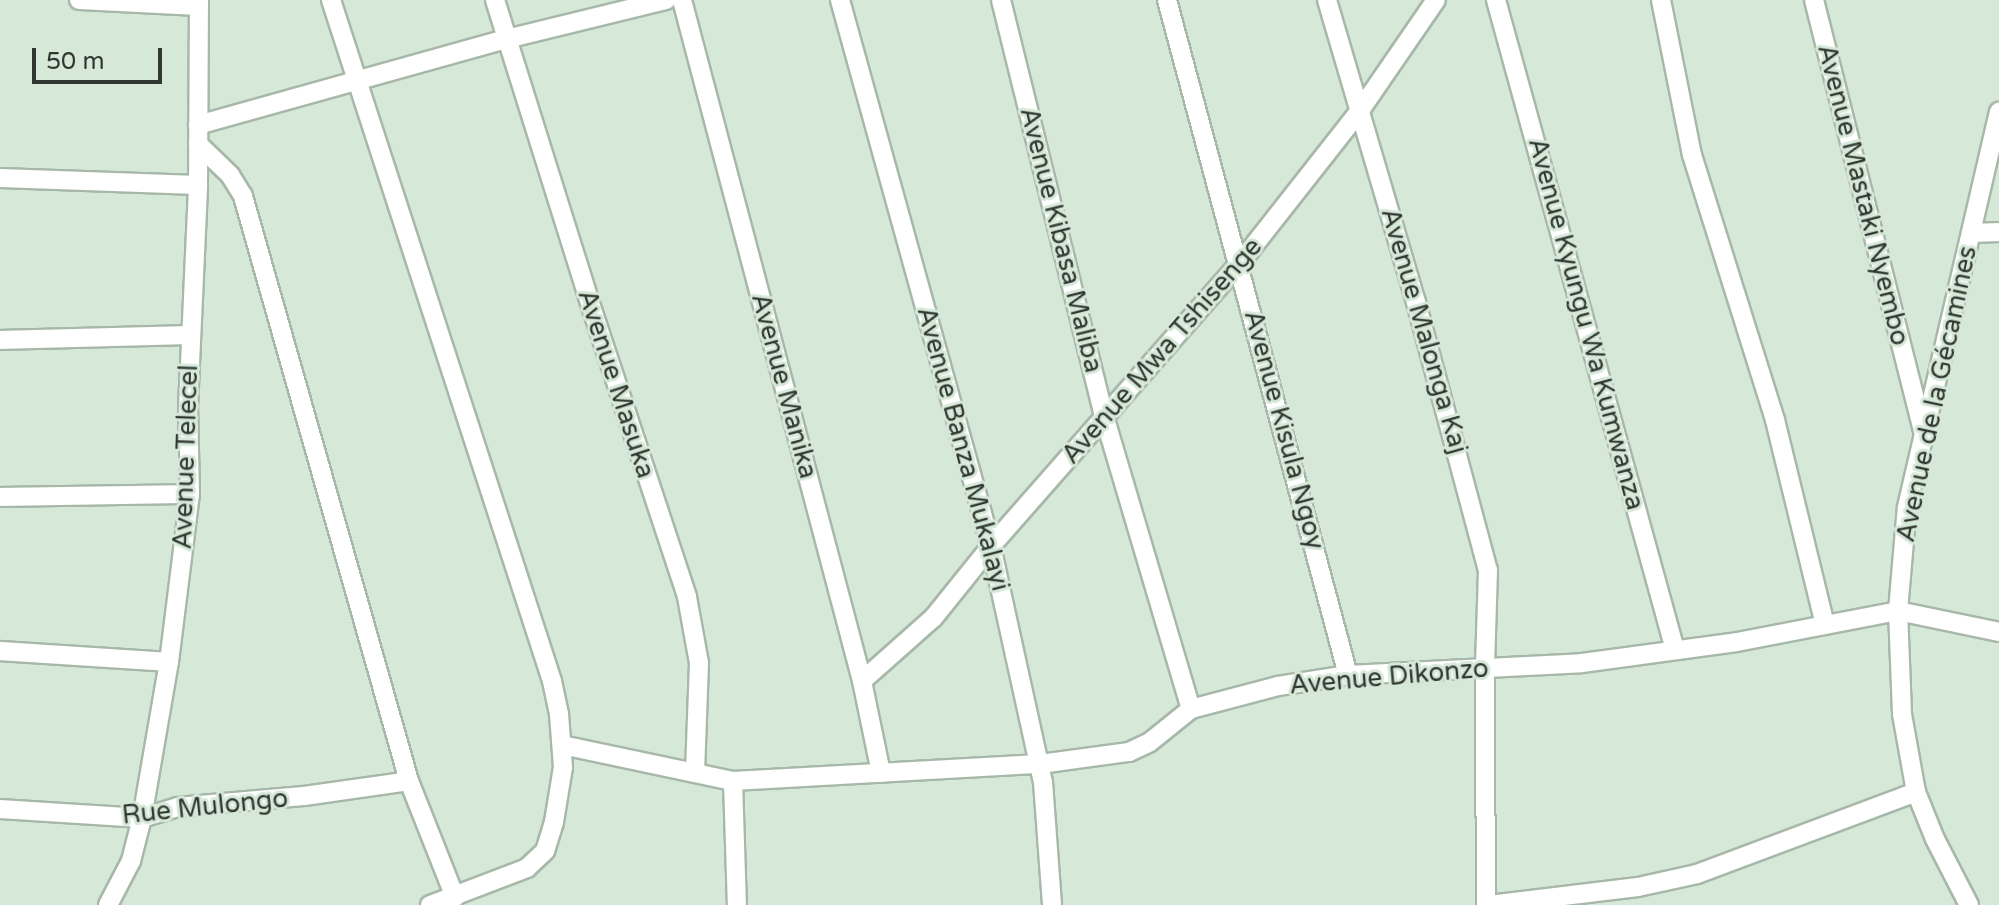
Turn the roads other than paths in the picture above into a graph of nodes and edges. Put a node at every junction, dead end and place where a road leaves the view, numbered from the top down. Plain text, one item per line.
1 (79, 0) edge
2 (331, 0) edge
3 (495, 0) edge
4 (666, 0) edge
5 (682, 0) edge
6 (840, 0) edge
7 (1001, 0) edge
8 (1167, 0) edge
9 (1327, 0) edge
10 (1436, 0) edge
11 (1496, 0) edge
12 (1661, 0) edge
13 (1814, 0) edge
14 (199, 3) edge
15 (506, 39) junction
16 (355, 82) junction
17 (1361, 109) junction
18 (1999, 112) edge
19 (198, 134) junction
20 (0, 178) edge
21 (198, 185) junction
22 (1999, 232) edge
23 (1971, 233) junction
24 (1240, 263) junction
25 (191, 335) junction
26 (0, 340) edge
27 (1105, 419) junction
28 (1924, 436) junction
29 (190, 494) junction
30 (0, 497) edge
31 (991, 546) junction
32 (1898, 611) junction
33 (1825, 625) junction
34 (1999, 632) edge
35 (1675, 650) junction
36 (0, 651) edge
37 (169, 662) junction
38 (1485, 668) junction
39 (1348, 675) junction
40 (862, 681) junction
41 (1191, 709) junction
42 (562, 745) junction
43 (1040, 764) junction
44 (695, 773) junction
45 (881, 773) junction
46 (409, 781) junction
47 (733, 781) junction
48 (1916, 792) junction
49 (0, 809) edge
50 (142, 818) junction
51 (455, 897) junction
52 (108, 905) edge
53 (430, 905) edge
54 (737, 905) edge
55 (1052, 905) edge
56 (1487, 905) edge
57 (1969, 905) edge

1 - 14 street
2 - 16 street
3 - 15 street, Avenue Masuka
4 - 15 street
5 - 40 street, Avenue Manika
6 - 31 street, Avenue Banza Mukalayi
7 - 27 street, Avenue Kibasa Maliba
8 - 24 street, Avenue Kisula Ngoy
9 - 17 street, Avenue Malonga Kaj
10 - 17 street, Avenue Mwa Tshisenge
11 - 35 street, Avenue Kyungu Wa Kumwanza
12 - 33 street
13 - 28 street, Avenue Mastaki Nyembo
14 - 19 street, Avenue Telecel
15 - 16 street
15 - 44 street, Avenue Masuka
16 - 19 street
16 - 42 street
17 - 24 street, Avenue Mwa Tshisenge
17 - 38 street, Avenue Malonga Kaj
18 - 23 street, Avenue de la Gécamines
19 - 21 street, Avenue Telecel
19 - 46 street
20 - 21 street
21 - 25 street, Avenue Telecel
22 - 23 street
23 - 28 street, Avenue de la Gécamines
24 - 27 street, Avenue Mwa Tshisenge
24 - 39 street, Avenue Kisula Ngoy
25 - 26 street
25 - 29 street, Avenue Telecel
27 - 31 street, Avenue Mwa Tshisenge
27 - 41 street, Avenue Kibasa Maliba
28 - 32 street, Avenue de la Gécamines
29 - 30 street
29 - 37 street, Avenue Telecel
31 - 40 street, Avenue Mwa Tshisenge
31 - 43 street, Avenue Banza Mukalayi
32 - 33 street, Avenue Dikonzo
32 - 34 street
32 - 48 street, Avenue de la Gécamines
33 - 35 street, Avenue Dikonzo
35 - 38 street, Avenue Dikonzo
36 - 37 street
37 - 50 street, Avenue Telecel
38 - 39 street, Avenue Dikonzo
38 - 56 street, Avenue Malonga Kaj
39 - 41 street, Avenue Dikonzo
40 - 45 street, Avenue Manika
41 - 43 street, Avenue Dikonzo
42 - 44 street, Avenue Dikonzo
42 - 51 street
43 - 45 street, Avenue Dikonzo
43 - 55 street, Avenue Banza Mukalayi
44 - 47 street, Avenue Dikonzo
45 - 47 street, Avenue Dikonzo
46 - 50 street, Rue Mulongo
46 - 51 street
47 - 54 street
48 - 56 street
48 - 57 street, Avenue de la Gécamines
49 - 50 street, Rue Mulongo
50 - 52 street, Avenue Telecel
51 - 53 street

